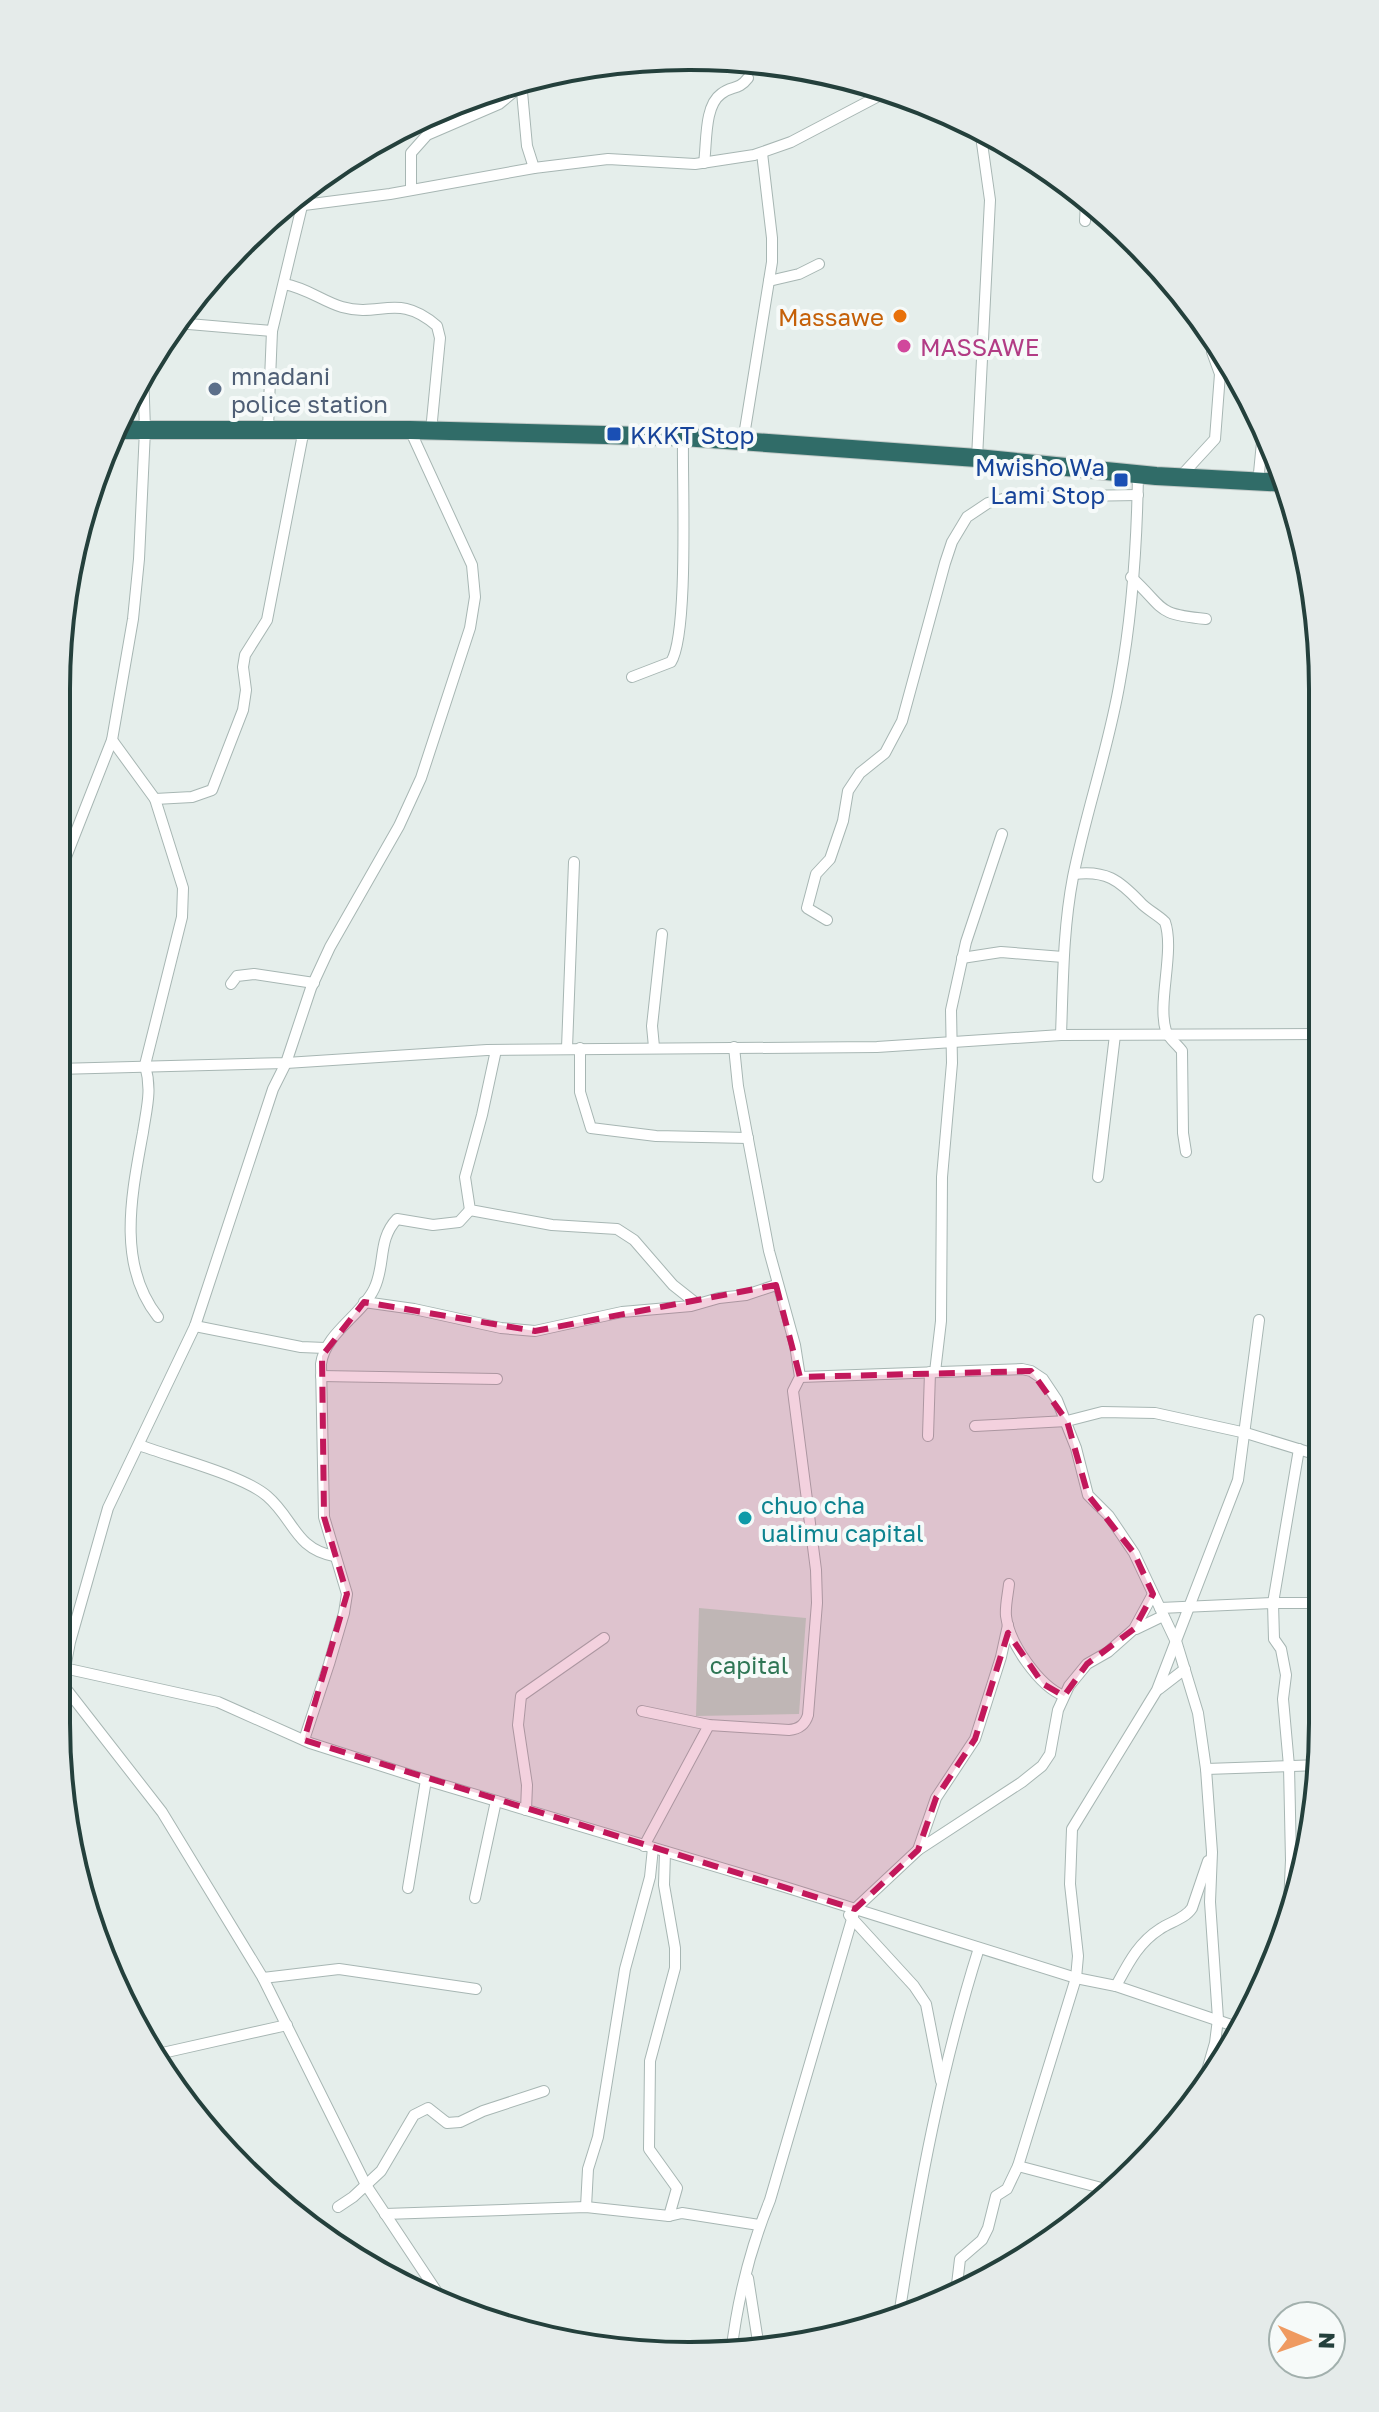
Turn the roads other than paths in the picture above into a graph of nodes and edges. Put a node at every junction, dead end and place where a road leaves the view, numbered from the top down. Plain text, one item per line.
1 (748, 78) dead end
2 (522, 93) edge
3 (874, 98) edge
4 (504, 99) edge
5 (982, 144) edge
6 (762, 153) junction
7 (704, 163) junction
8 (534, 168) junction
9 (411, 190) junction
10 (304, 205) joint
11 (1085, 213) edge
12 (1085, 221) dead end
13 (819, 264) dead end
14 (769, 281) junction
15 (284, 284) junction
16 (189, 324) edge
17 (272, 331) junction
18 (1216, 364) edge
19 (144, 397) edge
20 (268, 428) junction
21 (304, 429) junction
22 (127, 430) edge
23 (145, 430) junction
24 (410, 430) junction
25 (431, 431) junction
26 (683, 437) junction
27 (743, 442) junction
28 (1261, 450) edge
29 (977, 458) junction
30 (1138, 474) junction
31 (1180, 477) junction
32 (1258, 483) junction
33 (1273, 483) edge
34 (1138, 495) junction
35 (1131, 577) junction
36 (1206, 619) dead end
37 (632, 677) dead end
38 (112, 740) junction
39 (155, 799) junction
40 (1002, 834) dead end
41 (70, 847) edge
42 (574, 862) dead end
43 (1074, 874) junction
44 (827, 920) dead end
45 (662, 934) dead end
46 (1063, 957) junction
47 (962, 958) junction
48 (314, 983) junction
49 (231, 984) dead end
50 (1061, 1035) junction
51 (1115, 1035) junction
52 (1167, 1035) junction
53 (1309, 1035) edge
54 (952, 1043) junction
55 (654, 1047) junction
56 (734, 1047) junction
57 (567, 1048) junction
58 (580, 1048) junction
59 (496, 1050) junction
60 (286, 1063) junction
61 (145, 1065) junction
62 (70, 1068) edge
63 (748, 1138) junction
64 (1186, 1152) dead end
65 (1098, 1177) dead end
66 (470, 1210) junction
67 (776, 1285) junction
68 (364, 1302) junction
69 (697, 1304) junction
70 (158, 1317) dead end
71 (1259, 1320) dead end
72 (195, 1326) junction
73 (325, 1348) junction
74 (932, 1372) junction
75 (321, 1376) junction
76 (800, 1377) junction
77 (497, 1379) dead end
78 (1067, 1421) junction
79 (975, 1426) dead end
80 (1246, 1433) junction
81 (928, 1436) dead end
82 (139, 1445) junction
83 (1299, 1449) junction
84 (1309, 1452) edge
85 (334, 1556) junction
86 (1009, 1584) dead end
87 (1153, 1594) junction
88 (1273, 1603) junction
89 (1309, 1603) edge
90 (1191, 1606) junction
91 (1161, 1612) junction
92 (1008, 1625) junction
93 (1134, 1629) junction
94 (604, 1638) dead end
95 (70, 1644) edge
96 (1177, 1644) junction
97 (1185, 1669) junction
98 (70, 1677) edge
99 (70, 1688) edge
100 (1157, 1690) junction
101 (1064, 1696) junction
102 (642, 1711) dead end
103 (709, 1725) junction
104 (304, 1740) junction
105 (1308, 1765) edge
106 (1289, 1766) junction
107 (1206, 1769) junction
108 (426, 1780) junction
109 (496, 1801) junction
110 (526, 1810) junction
111 (649, 1847) junction
112 (918, 1850) junction
113 (665, 1852) junction
114 (1212, 1852) junction
115 (1290, 1872) edge
116 (408, 1888) dead end
117 (475, 1898) dead end
118 (853, 1913) junction
119 (979, 1948) junction
120 (263, 1978) junction
121 (1076, 1978) junction
122 (1116, 1986) junction
123 (476, 1989) dead end
124 (1218, 2019) junction
125 (1230, 2024) edge
126 (287, 2025) junction
127 (165, 2052) edge
128 (1211, 2057) edge
129 (942, 2087) junction
130 (544, 2091) dead end
131 (1018, 2166) junction
132 (366, 2185) junction
133 (1099, 2187) edge
134 (338, 2207) dead end
135 (586, 2207) junction
136 (385, 2214) junction
137 (669, 2216) junction
138 (759, 2225) junction
139 (747, 2272) junction
140 (956, 2281) edge
141 (433, 2286) edge
142 (901, 2305) edge
143 (757, 2338) edge
144 (733, 2341) edge

1 - 7 street
2 - 8 street
3 - 6 street
4 - 9 street
5 - 29 street
6 - 7 street
6 - 14 street
7 - 8 street
8 - 9 street
9 - 10 street
10 - 15 street
11 - 12 street
13 - 14 street
14 - 27 street
15 - 17 street
15 - 25 street
16 - 17 street
17 - 20 street
18 - 31 street
19 - 23 street
20 - 21 highway
20 - 23 highway
21 - 24 highway
21 - 39 street
22 - 23 highway
23 - 38 street
24 - 25 highway
24 - 48 street
25 - 26 highway
26 - 27 highway
26 - 37 street
27 - 29 highway
28 - 32 street
29 - 30 highway
30 - 31 highway
30 - 34 street
31 - 32 highway
32 - 33 highway
34 - 35 street
34 - 44 street
35 - 36 street
35 - 43 street
38 - 39 street
38 - 41 street
39 - 61 street
40 - 47 street
42 - 57 street
43 - 46 street
43 - 52 street
45 - 55 street
46 - 47 street
46 - 50 street
47 - 54 street
48 - 49 street
48 - 60 street
50 - 51 street
50 - 54 street
51 - 52 street
51 - 65 street
52 - 53 street
52 - 64 street
54 - 56 street
54 - 74 street
55 - 56 street
55 - 58 street
56 - 63 street
57 - 58 street
57 - 59 street
58 - 63 street
59 - 60 street
59 - 66 street
60 - 61 street
60 - 72 street
61 - 62 street
61 - 70 street
63 - 67 street
66 - 68 street
66 - 69 street
67 - 69 street
67 - 76 street
68 - 69 street
68 - 73 street
71 - 80 street
72 - 73 street
72 - 82 street
73 - 75 street
74 - 76 street
74 - 78 street
74 - 81 street
75 - 77 street
75 - 85 street
76 - 103 street
78 - 79 street
78 - 80 street
78 - 87 street
80 - 83 street
80 - 90 street
82 - 85 street
82 - 95 street
83 - 84 street
83 - 88 street
85 - 104 street
86 - 92 street
87 - 91 street
87 - 93 street
88 - 89 street
88 - 90 street
88 - 106 street
90 - 91 street
90 - 96 street
91 - 93 street
91 - 96 street
92 - 101 street
92 - 112 street
93 - 101 street
94 - 110 street
96 - 97 street
96 - 100 street
97 - 100 street
97 - 107 street
98 - 104 street
99 - 120 street
100 - 121 street
101 - 112 street
102 - 103 street
103 - 111 street
104 - 108 street
105 - 106 street
106 - 107 street
106 - 115 street
107 - 114 street
108 - 109 street
108 - 116 street
109 - 110 street
109 - 117 street
110 - 111 street
111 - 113 street
111 - 135 street
112 - 118 street
113 - 118 street
113 - 137 street
114 - 122 street
114 - 124 street
118 - 119 street
118 - 129 street
118 - 138 street
119 - 121 street
119 - 129 street
120 - 123 street
120 - 126 street
121 - 122 street
121 - 131 street
122 - 124 street
124 - 125 street
124 - 128 street
126 - 127 street
126 - 132 street
129 - 142 street
130 - 132 street
131 - 133 street
131 - 140 street
132 - 134 street
132 - 136 street
135 - 136 street
135 - 137 street
136 - 141 street
137 - 138 street
138 - 139 street
139 - 143 street
139 - 144 street

